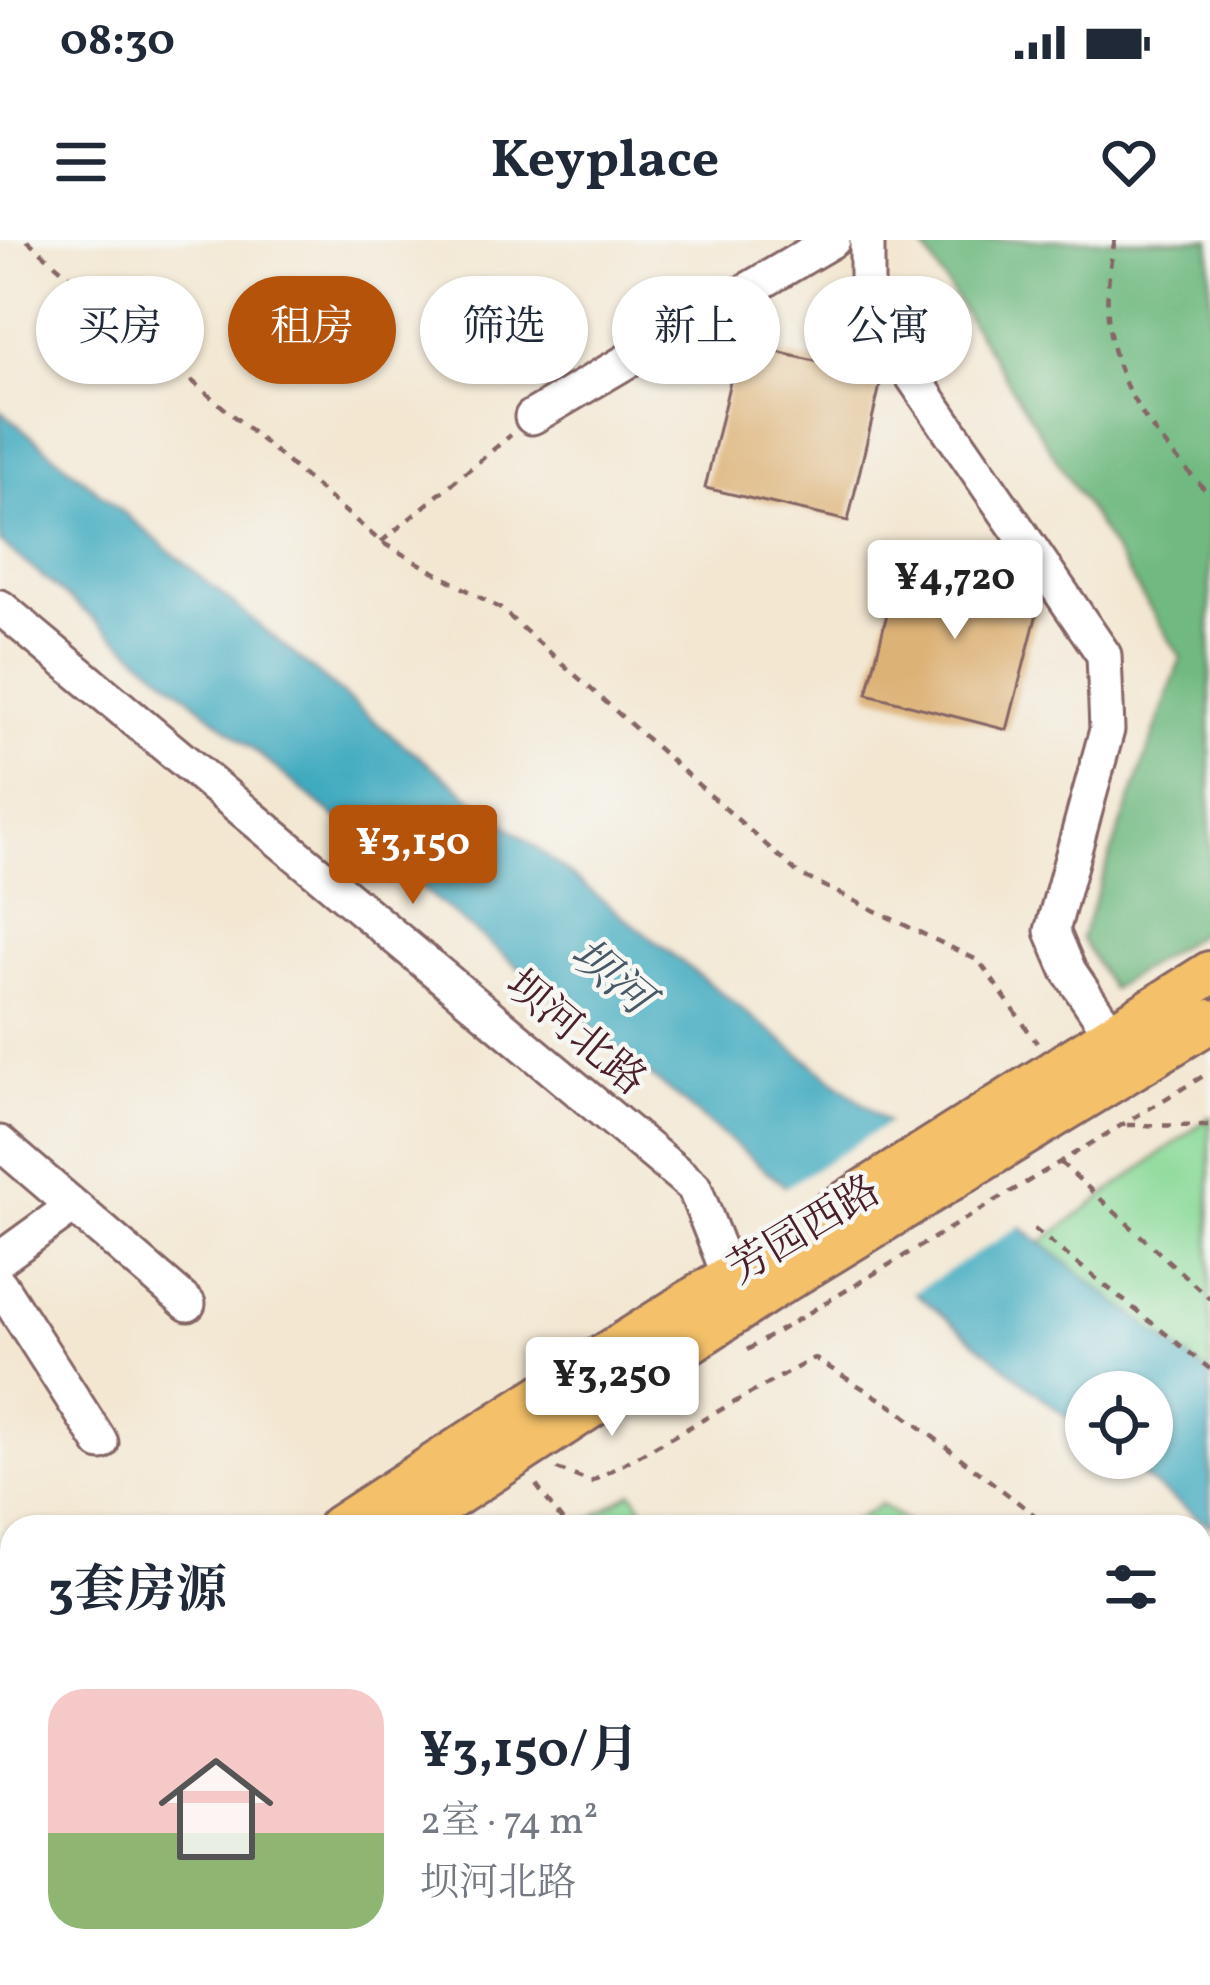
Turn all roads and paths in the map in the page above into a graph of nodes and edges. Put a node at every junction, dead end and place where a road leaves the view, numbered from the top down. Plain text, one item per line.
1 (27, 240) edge
2 (833, 240) edge
3 (867, 240) edge
4 (1115, 240) edge
5 (532, 418) joint
6 (1210, 495) edge
7 (381, 542) junction
8 (0, 607) edge
9 (1210, 973) edge
10 (1210, 1021) edge
11 (1112, 1035) junction
12 (1057, 1072) junction
13 (1210, 1072) edge
14 (1122, 1125) junction
15 (1210, 1126) edge
16 (986, 1138) junction
17 (0, 1143) edge
18 (1060, 1162) junction
19 (74, 1206) junction
20 (1034, 1229) dead end
21 (0, 1259) edge
22 (896, 1261) dead end
23 (752, 1272) junction
24 (0, 1285) edge
25 (1210, 1299) edge
26 (188, 1304) dead end
27 (1210, 1369) edge
28 (100, 1443) dead end
29 (516, 1455) junction
30 (358, 1515) edge
31 (424, 1515) edge
32 (558, 1515) edge
33 (1034, 1515) edge

1 - 7 path
2 - 5 street
3 - 11 street
4 - 6 path
5 - 7 path
7 - 12 path
8 - 23 street, 坝河北路
9 - 11 main road, 芳园西路
10 - 16 main road, 芳园西路
11 - 12 main road, 芳园西路
12 - 16 main road, 芳园西路
13 - 14 path
14 - 15 path
14 - 18 path
16 - 23 main road, 芳园西路
17 - 19 street
18 - 22 path
18 - 25 path
19 - 21 street
19 - 26 street
20 - 27 path
23 - 29 main road, 芳园西路
23 - 30 main road, 芳园西路
24 - 28 street
29 - 31 main road, 芳园西路
29 - 32 path
29 - 33 path

